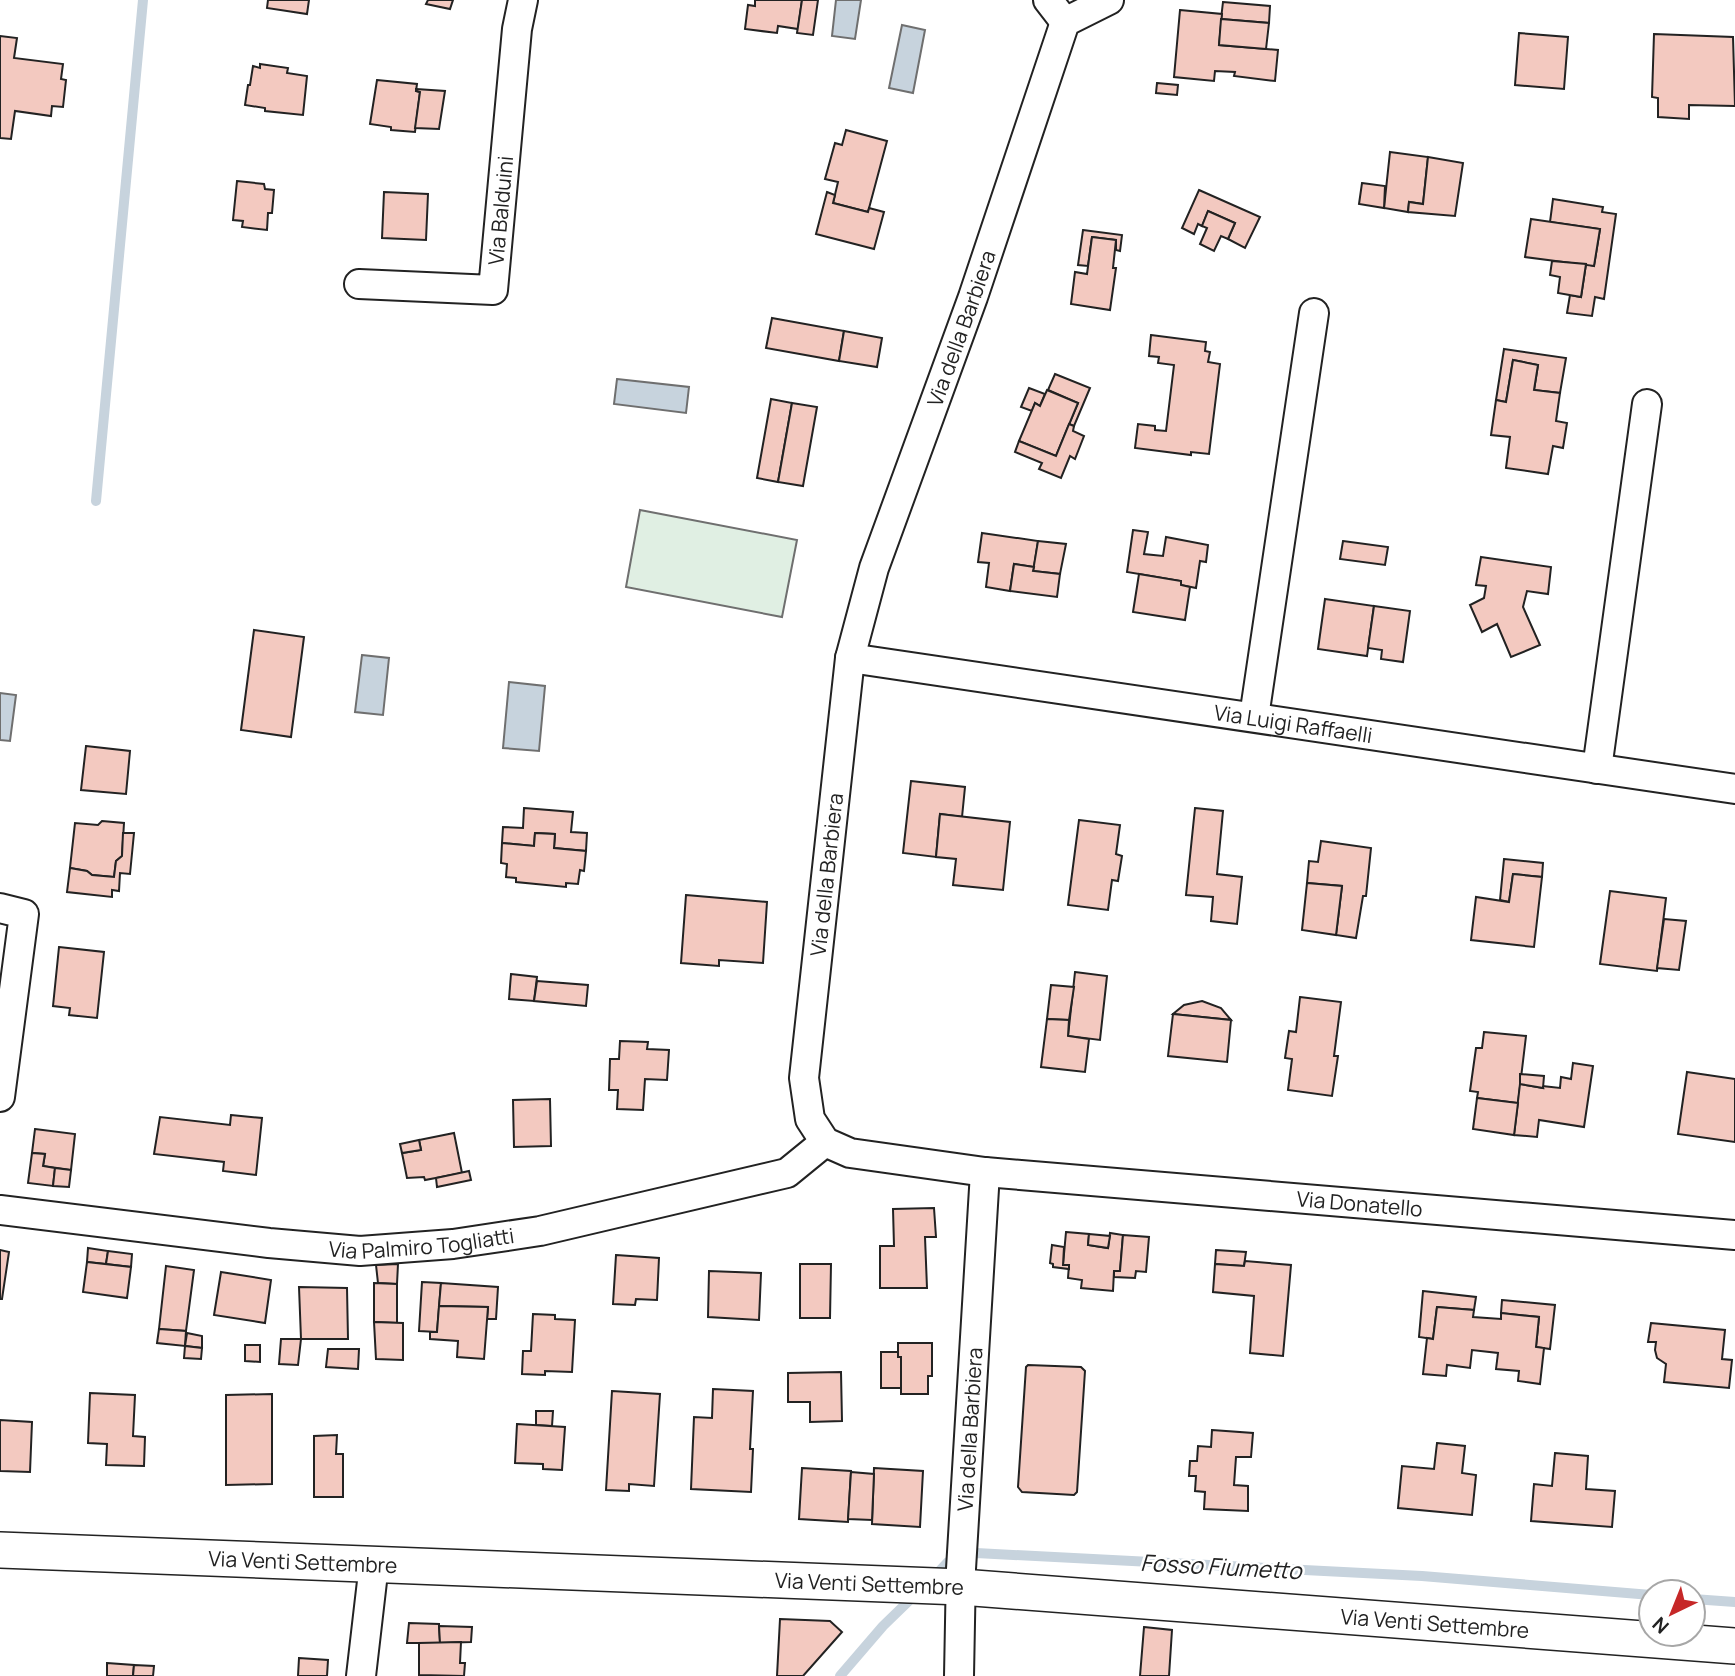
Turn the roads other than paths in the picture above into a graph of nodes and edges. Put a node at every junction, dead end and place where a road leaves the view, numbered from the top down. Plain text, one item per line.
1 (523, 0) edge
2 (1048, 0) edge
3 (1109, 0) edge
4 (1065, 22) junction
5 (359, 284) dead end
6 (1314, 313) dead end
7 (1647, 404) dead end
8 (850, 658) junction
9 (1254, 717) junction
10 (1597, 769) junction
11 (1735, 789) edge
12 (0, 908) edge
13 (0, 1097) edge
14 (825, 1142) junction
15 (985, 1172) junction
16 (0, 1210) edge
17 (1735, 1235) edge
18 (0, 1550) edge
19 (374, 1564) junction
20 (954, 1581) junction
21 (1735, 1646) edge
22 (361, 1676) edge
23 (959, 1676) edge

1 - 5 street, Via Balduini
2 - 4 street
3 - 4 street
4 - 8 street, Via della Barbiera
6 - 9 street
7 - 10 street
8 - 9 street, Via Luigi Raffaelli
8 - 14 street, Via della Barbiera
9 - 10 street, Via Luigi Raffaelli
10 - 11 street, Via Luigi Raffaelli
12 - 13 street
14 - 15 street
14 - 16 street, Via Palmiro Togliatti
15 - 17 street, Via Donatello
15 - 20 street, Via della Barbiera
18 - 19 street, Via Venti Settembre
19 - 20 street, Via Venti Settembre
19 - 22 street
20 - 21 street, Via Venti Settembre
20 - 23 street, Via della Barbiera

